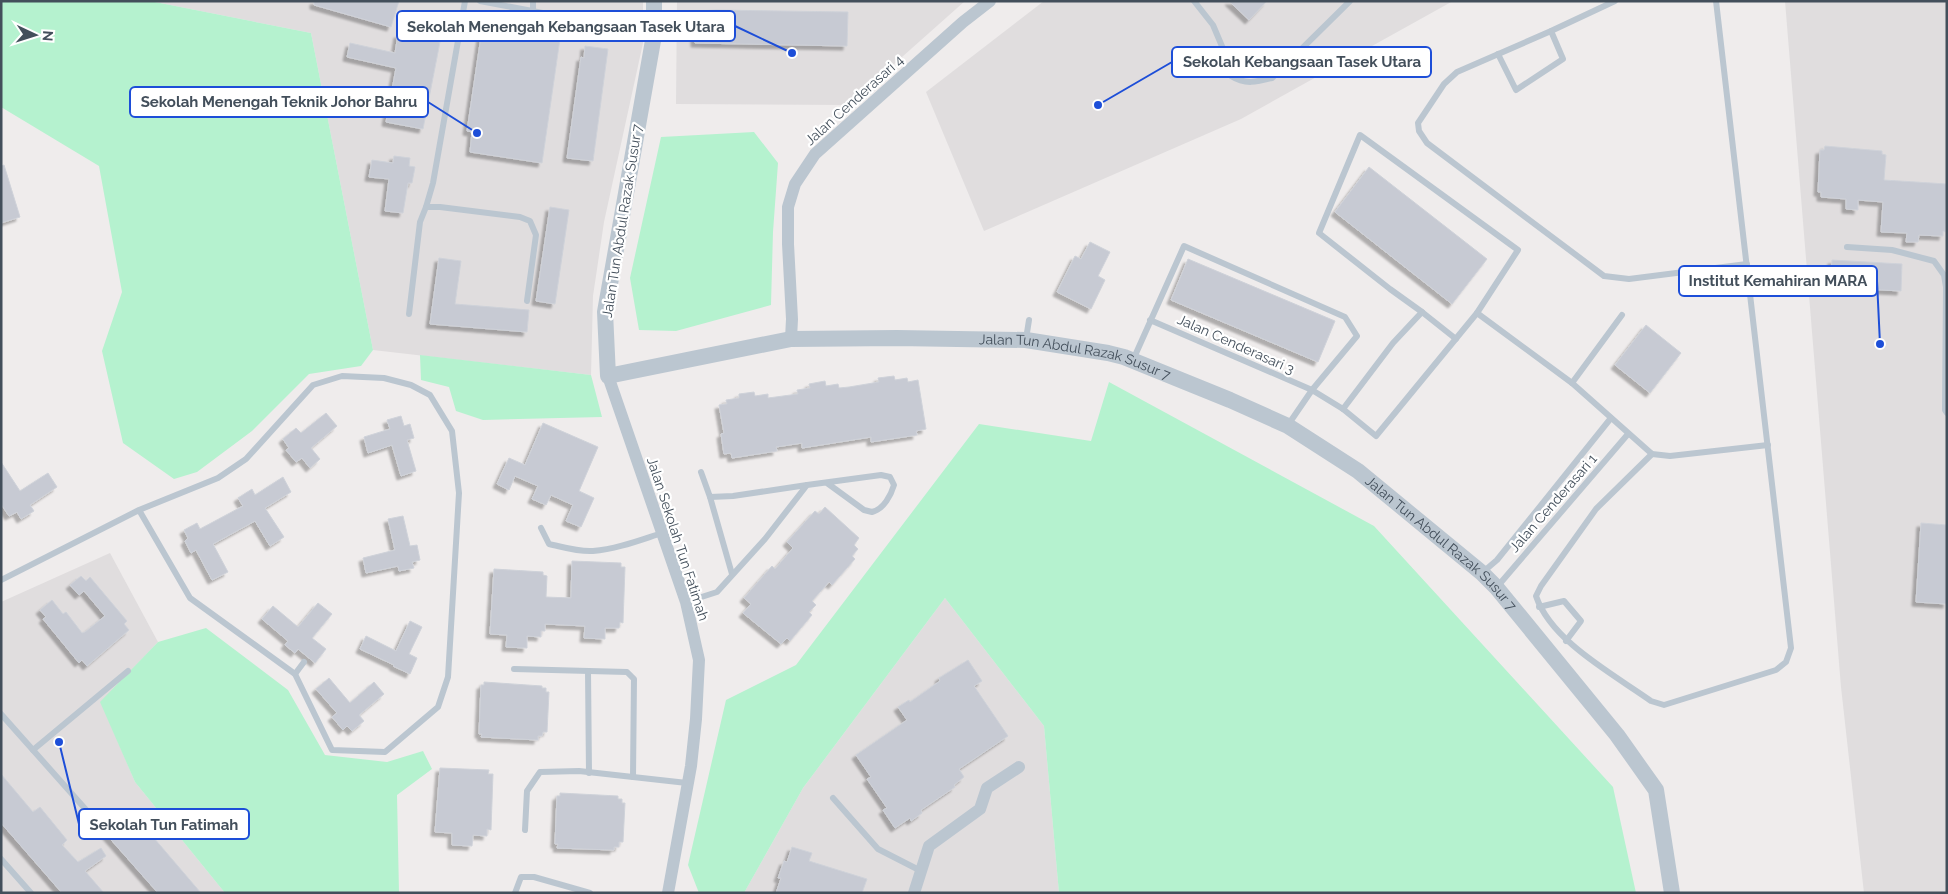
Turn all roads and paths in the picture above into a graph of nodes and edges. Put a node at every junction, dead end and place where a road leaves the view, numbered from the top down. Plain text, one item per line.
1 (464, 1) edge
2 (480, 1) edge
3 (533, 1) edge
4 (654, 1) edge
5 (990, 1) edge
6 (1194, 1) edge
7 (1350, 1) edge
8 (1616, 1) edge
9 (1716, 1) edge
10 (533, 11) junction
11 (1551, 32) junction
12 (654, 34) junction
13 (1498, 54) junction
14 (426, 207) junction
15 (1847, 247) dead end
16 (1747, 264) junction
17 (527, 301) dead end
18 (1422, 312) junction
19 (1477, 313) junction
20 (409, 314) dead end
21 (1622, 315) dead end
22 (1029, 320) dead end
23 (1150, 320) junction
24 (791, 339) junction
25 (1456, 339) junction
26 (1026, 340) junction
27 (1128, 359) junction
28 (608, 376) junction
29 (1572, 383) junction
30 (1312, 390) junction
31 (1343, 409) junction
32 (1947, 413) edge
33 (1611, 418) junction
34 (1288, 426) junction
35 (1628, 434) junction
36 (1768, 445) junction
37 (1652, 454) junction
38 (701, 472) dead end
39 (827, 483) junction
40 (807, 485) junction
41 (710, 497) junction
42 (139, 510) junction
43 (541, 528) dead end
44 (662, 533) junction
45 (1482, 573) junction
46 (732, 574) junction
47 (1, 580) edge
48 (1496, 588) junction
49 (686, 602) junction
50 (1539, 607) junction
51 (1566, 641) junction
52 (304, 662) dead end
53 (514, 668) dead end
54 (128, 671) dead end
55 (588, 671) junction
56 (295, 674) junction
57 (1, 714) edge
58 (33, 750) junction
59 (1019, 767) dead end
60 (589, 773) junction
61 (633, 777) junction
62 (688, 783) junction
63 (833, 798) dead end
64 (122, 813) dead end
65 (525, 830) dead end
66 (1, 858) edge
67 (921, 871) junction
68 (31, 893) edge
69 (515, 893) edge
70 (590, 893) edge
71 (668, 893) edge
72 (914, 893) edge
73 (1672, 893) edge

1 - 14 lane
2 - 10 lane
3 - 10 lane
4 - 12 street, Jalan Tun Abdul Razak Susur 7
5 - 24 street, Jalan Cenderasari 4
6 - 7 lane
8 - 11 lane
9 - 16 lane
10 - 12 lane
11 - 13 lane
11 - 13 lane
12 - 28 street, Jalan Tun Abdul Razak Susur 7
13 - 16 lane
14 - 17 lane
14 - 20 lane
15 - 32 lane
16 - 36 lane
18 - 19 lane
18 - 25 lane
18 - 31 lane
19 - 25 lane
19 - 29 lane
21 - 29 lane
22 - 26 lane
23 - 27 lane
23 - 30 lane, Jalan Cenderasari 3
23 - 30 lane
24 - 26 street, Jalan Tun Abdul Razak Susur 7
24 - 28 street, Jalan Tun Abdul Razak Susur 7
25 - 31 lane, Jalan Cenderasari 3
26 - 27 street, Jalan Tun Abdul Razak Susur 7
27 - 34 street, Jalan Tun Abdul Razak Susur 7
28 - 44 street, Jalan Sekolah Tun Fatimah
29 - 33 lane
30 - 31 lane, Jalan Cenderasari 3
30 - 34 lane
33 - 35 lane
33 - 45 lane, Jalan Cenderasari 1
34 - 45 street, Jalan Tun Abdul Razak Susur 7
35 - 37 lane
35 - 48 lane, Jalan Cenderasari 1
36 - 37 lane
36 - 51 lane
37 - 50 lane
38 - 41 lane
39 - 39 lane
39 - 40 lane
40 - 41 lane
40 - 46 lane
41 - 46 lane
42 - 47 lane
42 - 56 lane
42 - 56 lane
43 - 44 lane
44 - 49 street, Jalan Sekolah Tun Fatimah
45 - 48 street, Jalan Tun Abdul Razak Susur 7
46 - 49 lane
48 - 73 street, Jalan Tun Abdul Razak Susur 7
49 - 62 street, Jalan Sekolah Tun Fatimah
50 - 51 lane
50 - 51 lane
52 - 56 lane
53 - 55 lane
54 - 58 lane
55 - 60 lane
55 - 61 lane
57 - 58 lane
58 - 64 lane
59 - 67 street
60 - 61 lane
60 - 65 lane
61 - 62 lane
62 - 71 street, Jalan Sekolah Tun Fatimah
63 - 67 lane
66 - 68 lane
67 - 72 street
69 - 70 lane

